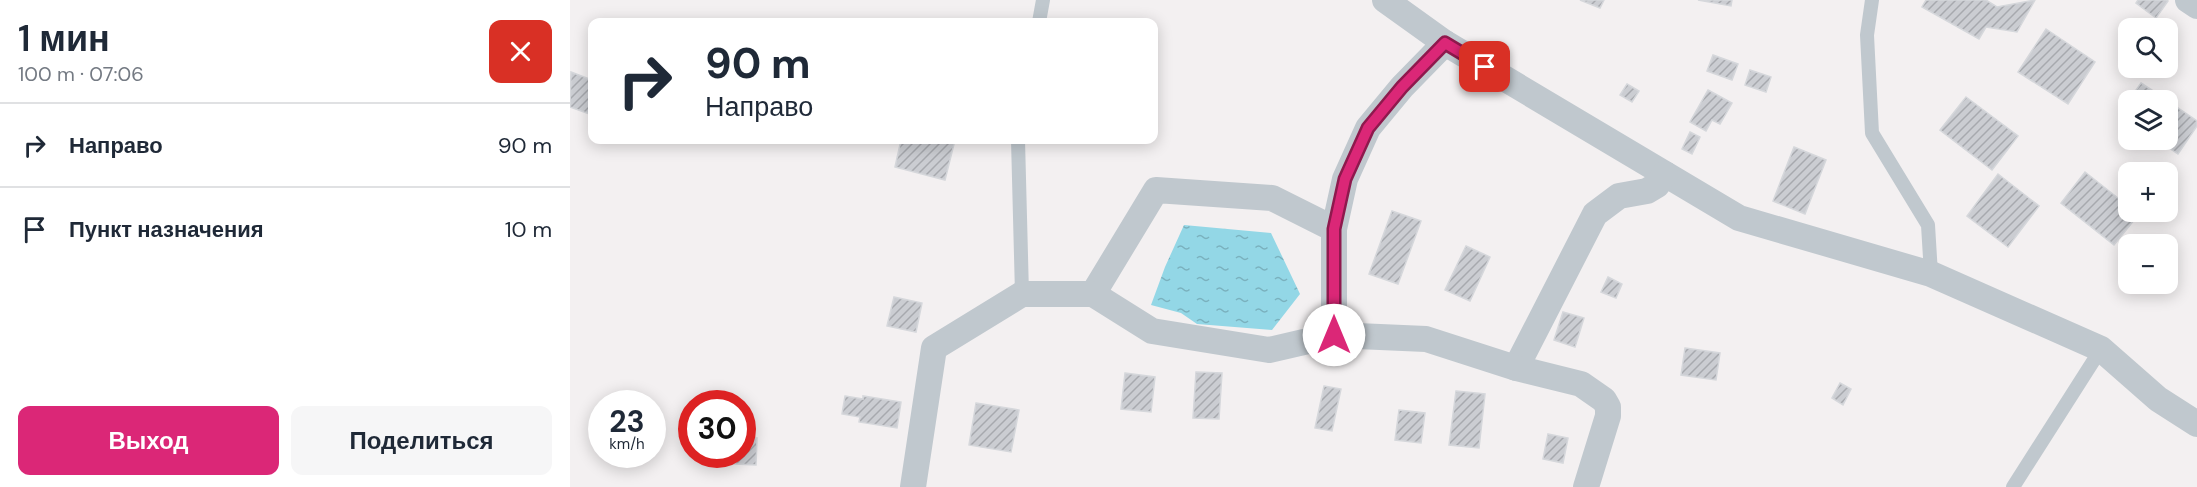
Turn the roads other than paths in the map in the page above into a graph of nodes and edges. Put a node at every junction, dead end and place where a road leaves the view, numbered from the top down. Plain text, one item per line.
1 (1043, 0) edge
2 (1385, 0) edge
3 (1872, 0) edge
4 (2188, 0) edge
5 (2197, 6) edge
6 (1040, 18) edge
7 (1445, 43) junction
8 (1018, 144) edge
9 (1665, 174) junction
10 (1334, 229) junction
11 (1931, 274) junction
12 (1022, 294) junction
13 (1093, 294) junction
14 (1334, 335) junction
15 (2102, 349) junction
16 (1516, 368) junction
17 (2197, 424) edge
18 (913, 487) edge
19 (1586, 487) edge
20 (2013, 487) edge

1 - 6 lane
2 - 7 street
3 - 11 lane
4 - 5 street
7 - 9 street
7 - 10 street
8 - 12 lane
9 - 11 street
9 - 16 street
10 - 13 street
10 - 14 street
11 - 15 street
12 - 13 street
12 - 18 street
13 - 14 street
14 - 16 street
15 - 17 street
15 - 20 lane
16 - 19 street

